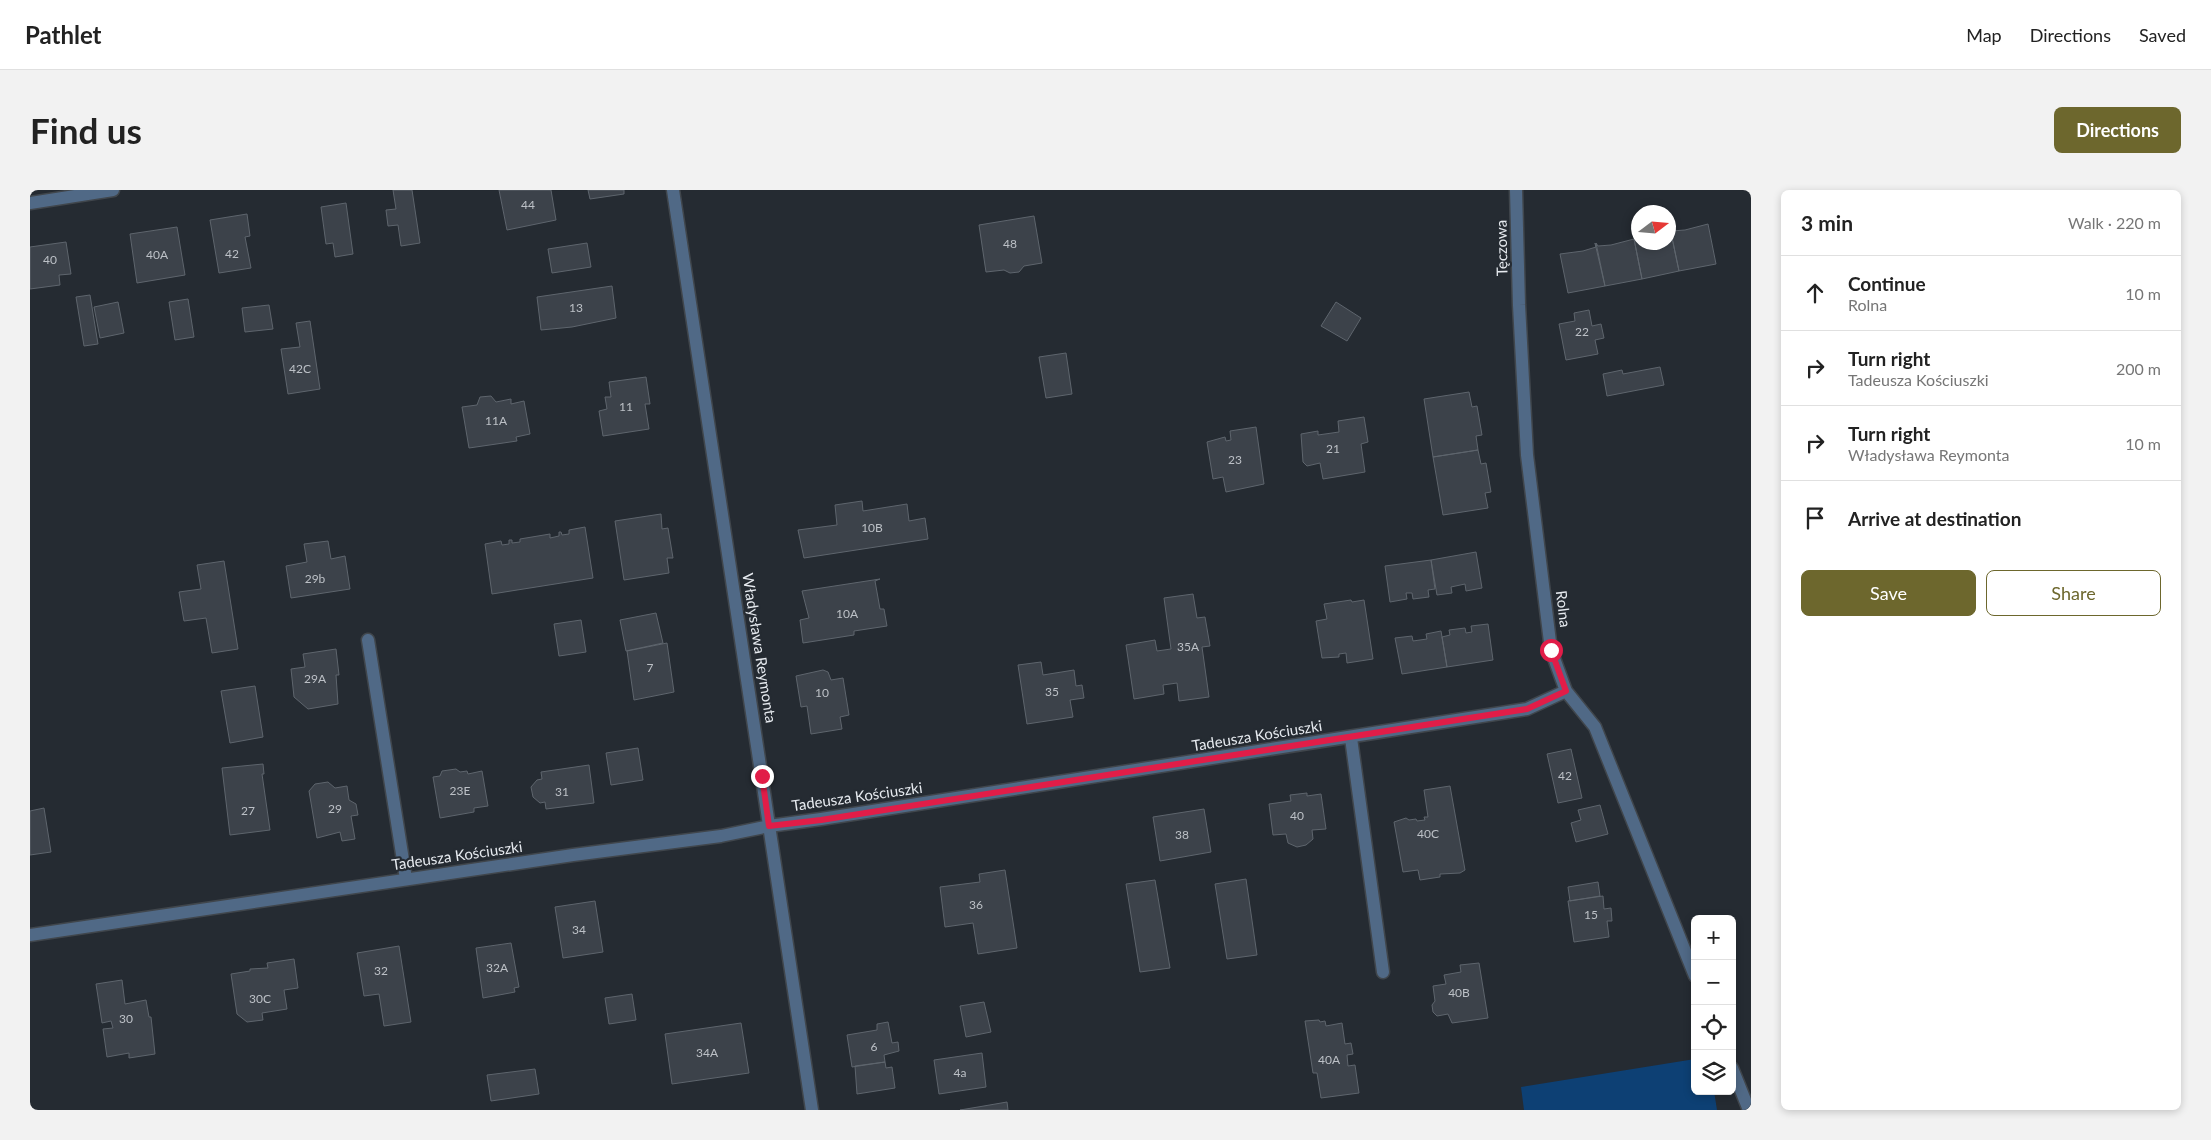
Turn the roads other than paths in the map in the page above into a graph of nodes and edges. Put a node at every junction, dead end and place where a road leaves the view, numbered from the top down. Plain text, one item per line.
1 (113, 190) edge
2 (674, 190) edge
3 (1516, 190) edge
4 (30, 203) edge
5 (1519, 305) joint
6 (368, 640) dead end
7 (1566, 691) junction
8 (1351, 738) junction
9 (769, 826) junction
10 (406, 879) junction
11 (30, 935) edge
12 (1691, 966) edge
13 (1383, 972) dead end
14 (1736, 1078) edge
15 (812, 1110) edge
16 (1749, 1110) edge

1 - 4 street
2 - 9 street, Władysława Reymonta
3 - 5 street, Tęczowa
5 - 7 street, Rolna
6 - 10 street
7 - 8 street, Tadeusza Kościuszki
7 - 12 street, Rolna
8 - 9 street, Tadeusza Kościuszki
8 - 13 street
9 - 10 street, Tadeusza Kościuszki
9 - 15 street, Władysława Reymonta
10 - 11 street, Tadeusza Kościuszki
14 - 16 street

